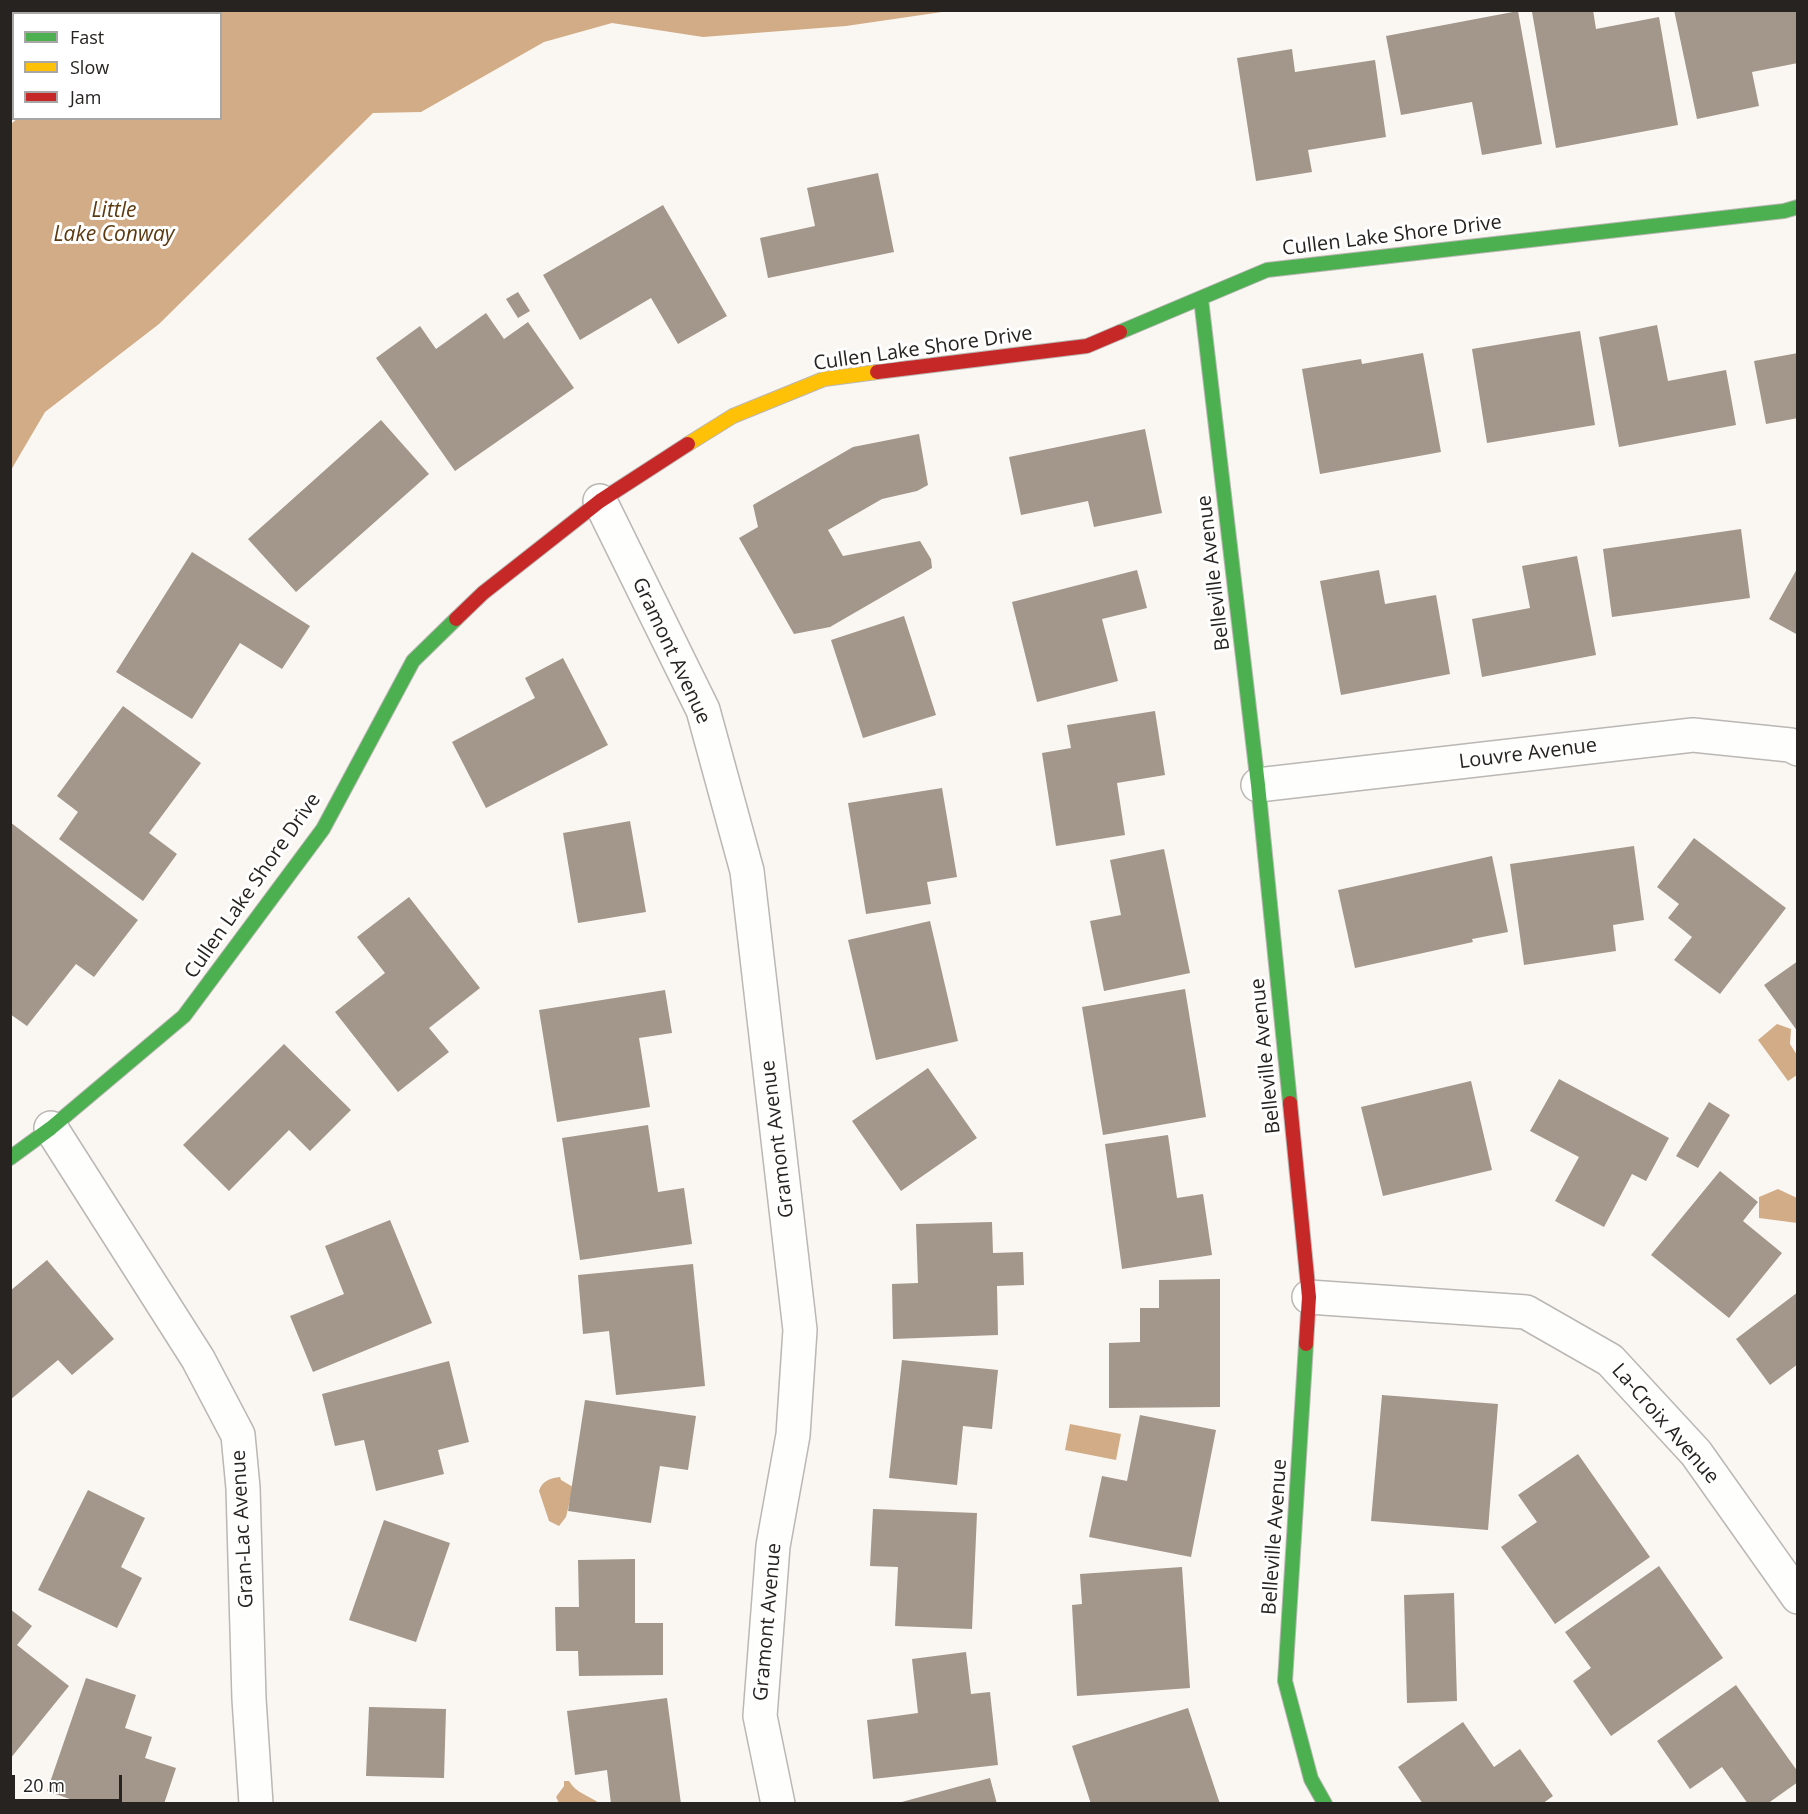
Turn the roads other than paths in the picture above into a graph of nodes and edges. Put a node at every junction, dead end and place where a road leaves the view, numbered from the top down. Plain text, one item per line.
1 (1797, 207) edge
2 (1201, 299) junction
3 (600, 501) junction
4 (1797, 749) edge
5 (1258, 785) junction
6 (51, 1128) junction
7 (10, 1158) edge
8 (1309, 1298) junction
9 (1797, 1597) edge
10 (256, 1803) edge
11 (778, 1803) edge
12 (1325, 1803) edge

1 - 2 street, Cullen Lake Shore Drive
2 - 3 street, Cullen Lake Shore Drive
2 - 5 street, Belleville Avenue
3 - 6 street, Cullen Lake Shore Drive
3 - 11 street, Gramont Avenue
4 - 5 street, Louvre Avenue
5 - 8 street, Belleville Avenue
6 - 7 street, Cullen Lake Shore Drive
6 - 10 street, Gran-Lac Avenue
8 - 9 street, La-Croix Avenue
8 - 12 street, Belleville Avenue

